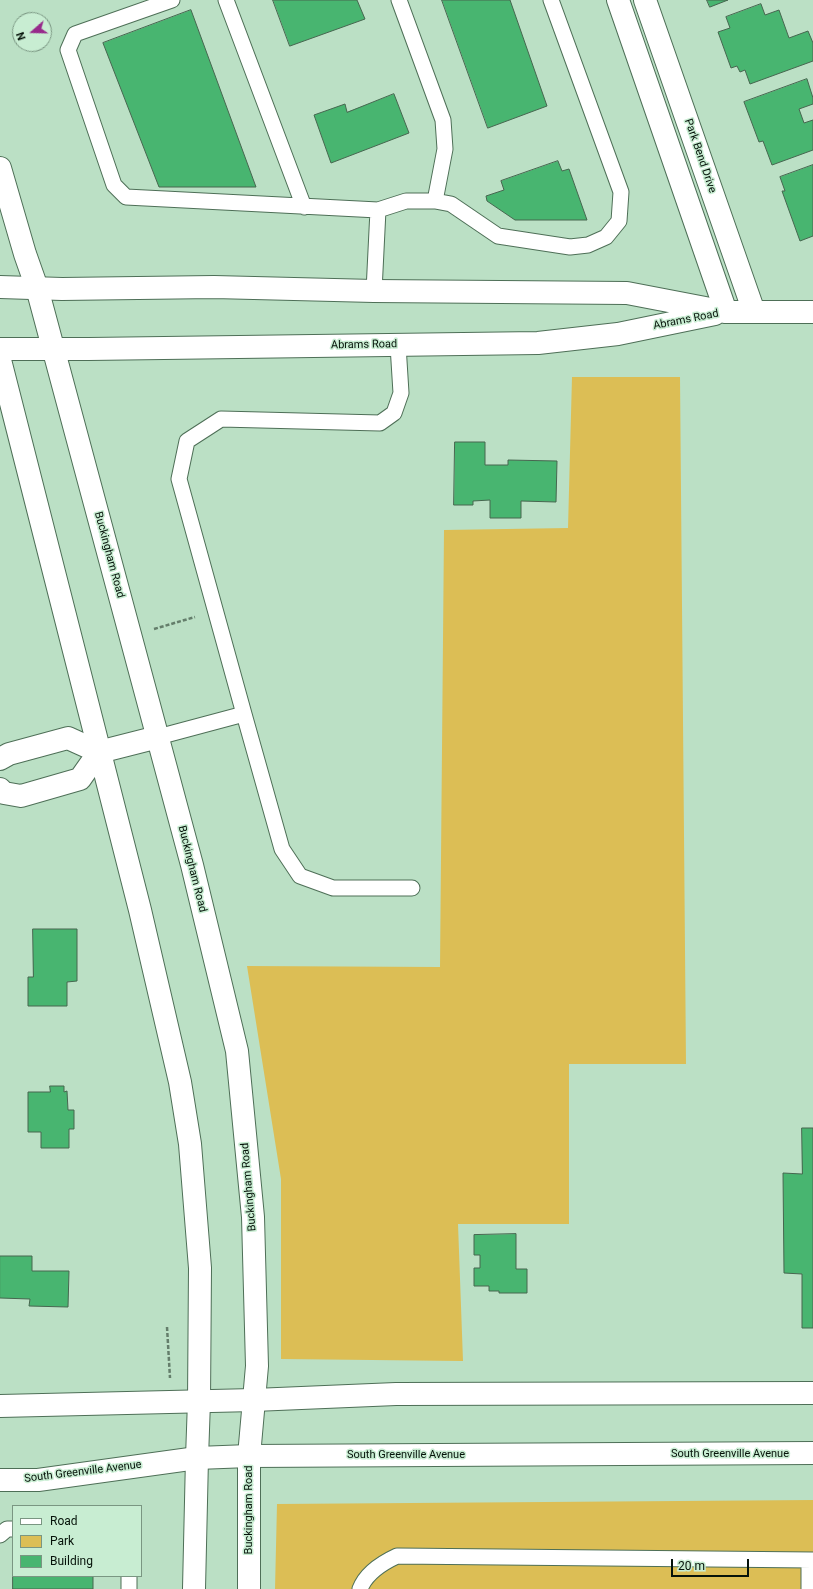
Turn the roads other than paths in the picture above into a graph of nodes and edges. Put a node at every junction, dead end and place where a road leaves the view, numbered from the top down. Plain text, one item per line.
1 (172, 0) edge
2 (226, 0) edge
3 (399, 0) edge
4 (552, 0) edge
5 (618, 0) edge
6 (645, 0) edge
7 (0, 168) edge
8 (435, 201) junction
9 (304, 207) junction
10 (378, 210) junction
11 (0, 287) edge
12 (36, 288) junction
13 (374, 291) junction
14 (726, 312) junction
15 (754, 312) junction
16 (813, 312) edge
17 (398, 345) junction
18 (0, 350) edge
19 (53, 350) junction
20 (0, 360) edge
21 (244, 714) junction
22 (158, 737) junction
23 (99, 752) junction
24 (0, 759) edge
25 (0, 789) edge
26 (412, 888) dead end
27 (813, 1393) edge
28 (254, 1400) junction
29 (200, 1401) junction
30 (0, 1406) edge
31 (813, 1453) edge
32 (249, 1456) junction
33 (197, 1458) junction
34 (0, 1480) edge
35 (12, 1529) edge
36 (0, 1535) edge
37 (811, 1560) edge
38 (129, 1577) edge
39 (129, 1589) edge
40 (194, 1589) edge
41 (249, 1589) edge
42 (360, 1589) edge
43 (809, 1589) edge

1 - 9 lane
2 - 9 lane
3 - 8 lane
4 - 8 lane
5 - 14 street
6 - 15 street, Park Bend Drive
7 - 12 street, Buckingham Road
8 - 10 lane
9 - 10 lane
10 - 13 lane
11 - 12 street, Abrams Road
12 - 13 street, Abrams Road
12 - 19 street, Buckingham Road
13 - 14 street, Abrams Road
14 - 15 street, Abrams Road
14 - 17 street, Abrams Road
15 - 16 street, Abrams Road
17 - 19 street, Abrams Road
17 - 21 lane
18 - 19 street, Abrams Road
19 - 22 street, Buckingham Road
20 - 23 street
21 - 22 lane
21 - 26 lane
22 - 23 street
22 - 28 street, Buckingham Road
23 - 24 street
23 - 25 street
23 - 29 street
27 - 28 street
28 - 29 street
28 - 32 street, Buckingham Road
29 - 30 street
29 - 33 street
31 - 32 street, South Greenville Avenue
32 - 33 street, South Greenville Avenue
32 - 41 street, Buckingham Road
33 - 34 street, South Greenville Avenue
33 - 40 street
35 - 36 lane
37 - 42 lane
37 - 43 lane
38 - 39 lane

